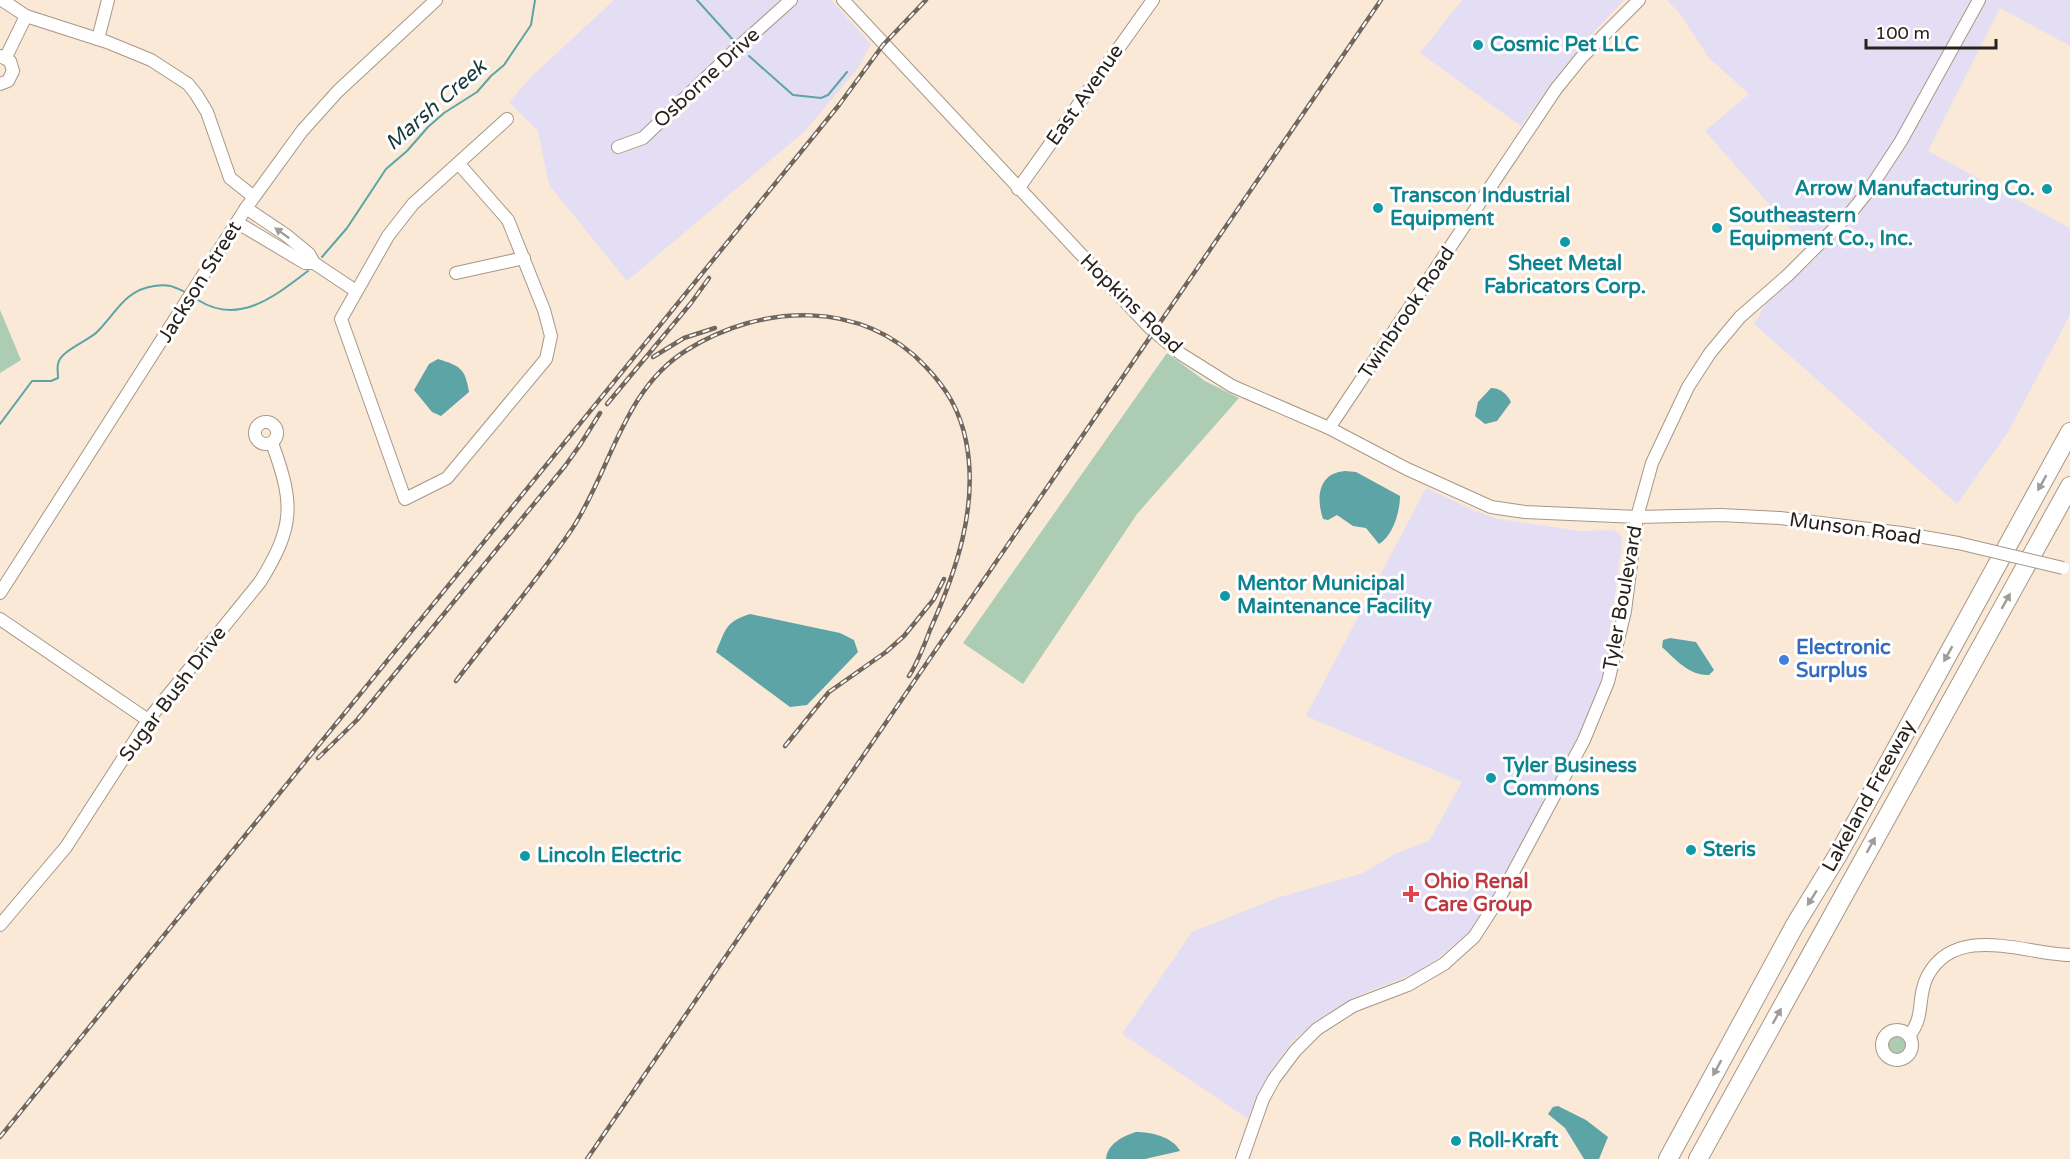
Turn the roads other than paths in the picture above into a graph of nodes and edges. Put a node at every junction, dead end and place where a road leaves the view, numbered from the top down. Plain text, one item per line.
1 (2, 0) edge
2 (108, 0) edge
3 (436, 0) edge
4 (791, 0) edge
5 (843, 0) edge
6 (1153, 0) edge
7 (1639, 0) edge
8 (1979, 0) edge
9 (26, 16) junction
10 (98, 39) junction
11 (3, 57) edge
12 (0, 84) edge
13 (507, 119) dead end
14 (618, 147) dead end
15 (459, 164) junction
16 (1018, 189) junction
17 (254, 197) junction
18 (246, 208) junction
19 (238, 223) junction
20 (524, 258) junction
21 (314, 263) junction
22 (456, 273) dead end
23 (356, 291) junction
24 (1329, 428) junction
25 (2070, 432) edge
26 (272, 443) dead end
27 (2070, 486) edge
28 (1637, 517) junction
29 (2067, 569) edge
30 (0, 593) edge
31 (0, 619) edge
32 (148, 720) junction
33 (0, 925) edge
34 (2070, 955) edge
35 (1909, 1036) dead end
36 (1242, 1159) edge
37 (1668, 1159) edge
38 (1698, 1159) edge

1 - 9 street
2 - 10 street
3 - 17 street, Jackson Street
4 - 14 street, Osborne Drive
5 - 16 street, Hopkins Road
6 - 16 street, East Avenue
7 - 24 street, Twinbrook Road
8 - 28 street, Tyler Boulevard
9 - 10 street
9 - 11 street
10 - 17 street
11 - 12 street
13 - 15 street
15 - 20 street
15 - 23 street
16 - 24 street, Hopkins Road
17 - 18 street, Jackson Street
18 - 19 street, Jackson Street
21 -> 18 street
19 - 21 street
19 - 30 street, Jackson Street
20 - 22 street
20 - 23 street
21 - 23 street
24 - 28 street, Hopkins Road
25 -> 37 highway, Lakeland Freeway
26 - 32 street, Sugar Bush Drive
38 -> 27 highway, Lakeland Freeway
28 - 29 street, Munson Road, bridge
28 - 36 street, Tyler Boulevard
31 - 32 street
32 - 33 street, Sugar Bush Drive
34 - 35 street

